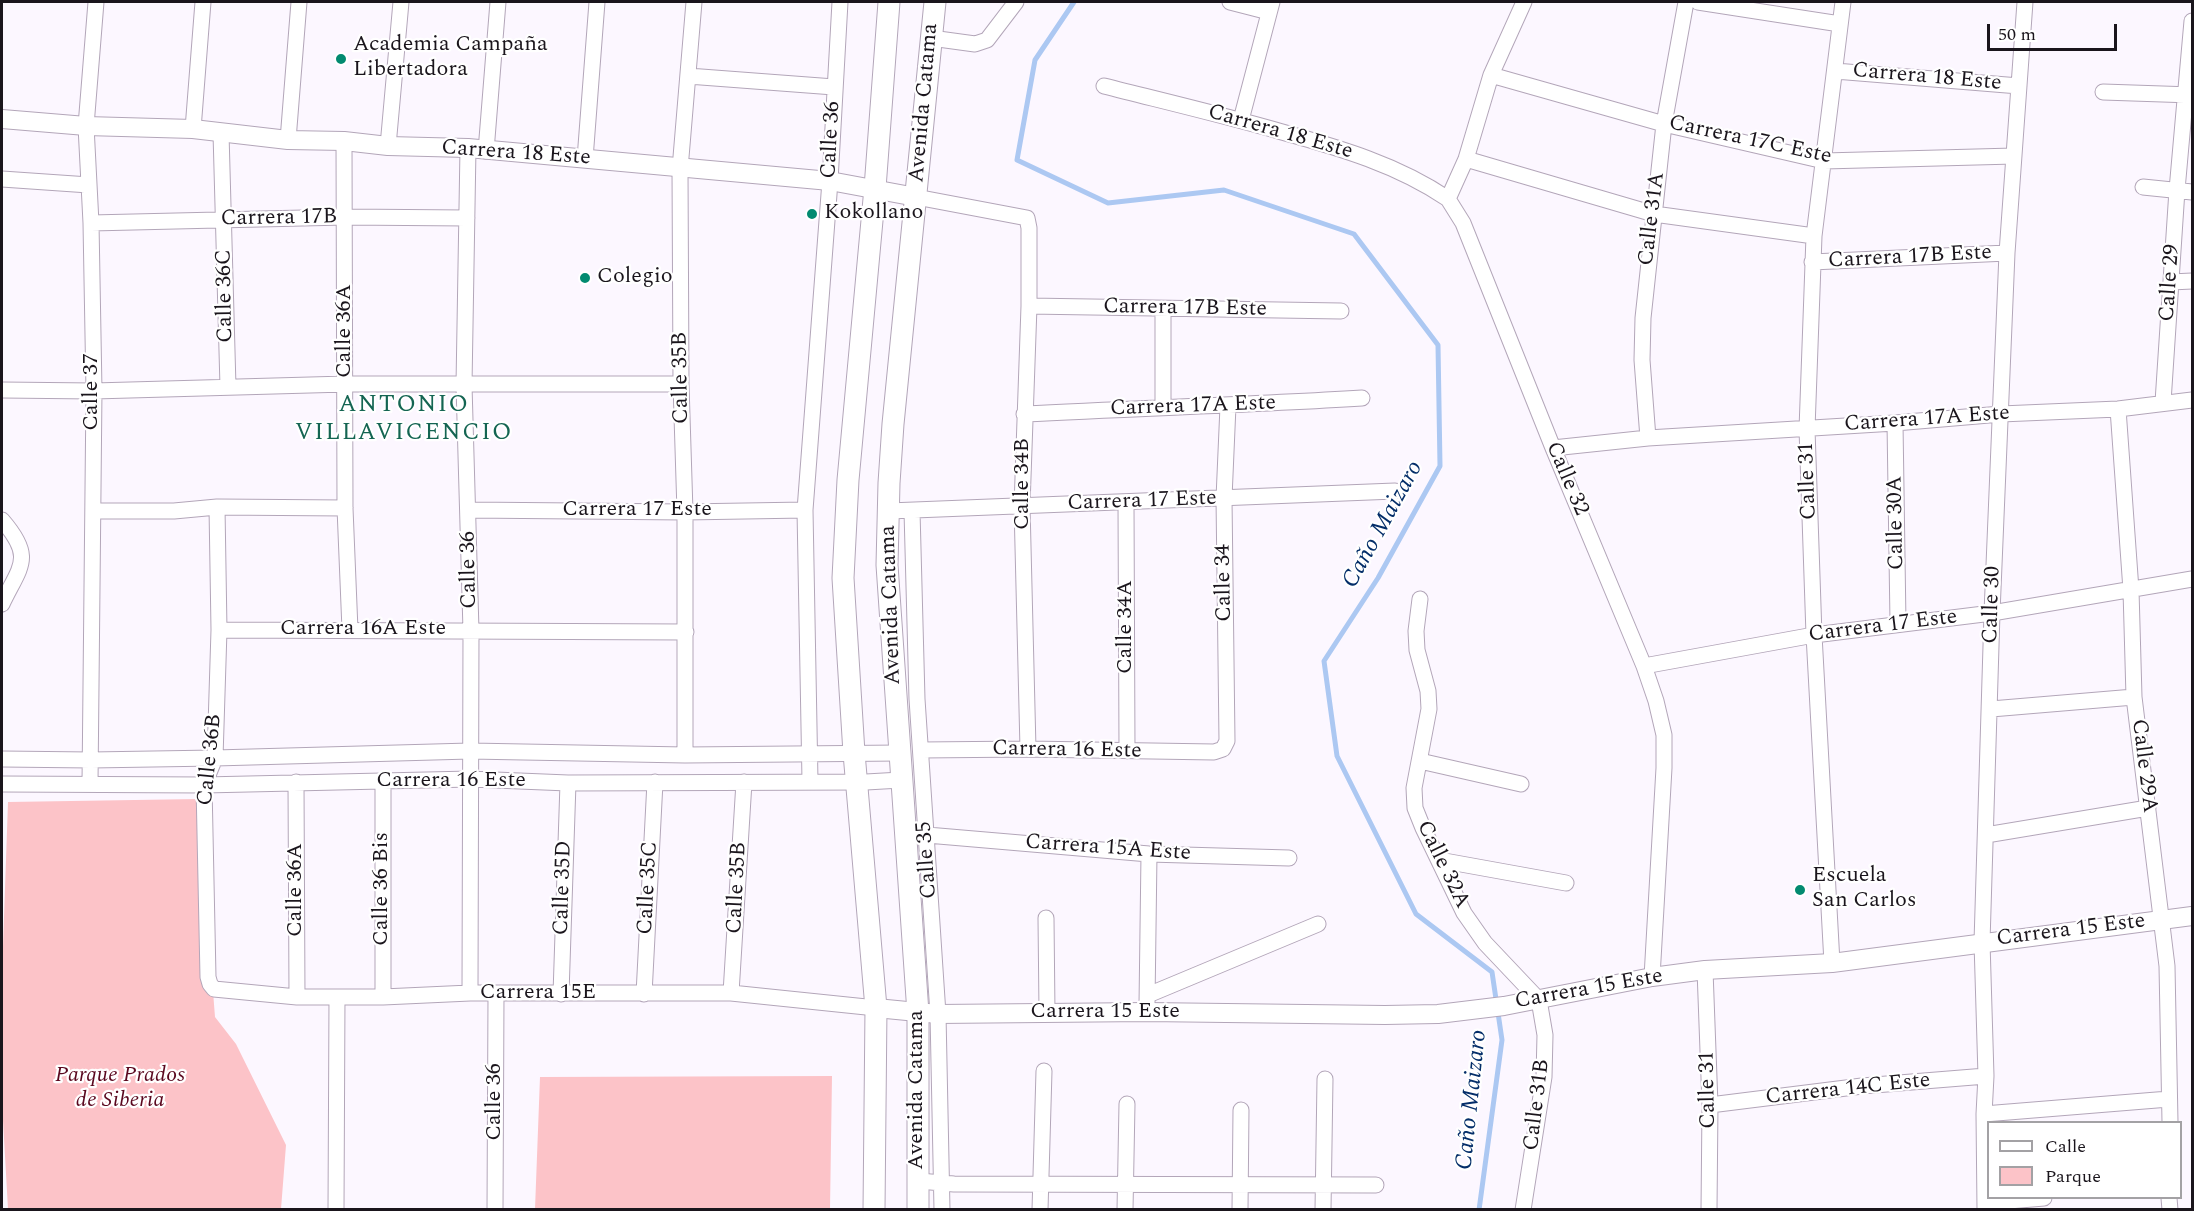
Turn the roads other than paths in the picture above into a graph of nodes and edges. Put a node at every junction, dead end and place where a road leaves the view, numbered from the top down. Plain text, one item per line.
1 (96, 2) edge
2 (203, 2) edge
3 (299, 2) edge
4 (401, 2) edge
5 (498, 2) edge
6 (597, 2) edge
7 (694, 2) edge
8 (840, 2) edge
9 (889, 2) edge
10 (935, 2) edge
11 (1016, 2) edge
12 (1230, 2) edge
13 (1524, 2) edge
14 (1686, 2) edge
15 (1698, 2) edge
16 (1843, 2) edge
17 (2025, 2) edge
18 (1271, 7) edge
19 (2193, 21) edge
20 (1840, 24) junction
21 (931, 38) junction
22 (1835, 71) junction
23 (1491, 75) junction
24 (688, 76) junction
25 (1104, 86) dead end
26 (2019, 86) junction
27 (834, 87) junction
28 (2103, 92) dead end
29 (2189, 95) edge
30 (2, 119) edge
31 (1240, 120) junction
32 (1664, 124) junction
33 (86, 126) junction
34 (193, 129) junction
35 (220, 133) junction
36 (288, 140) junction
37 (344, 141) junction
38 (388, 146) junction
39 (477, 149) junction
40 (2014, 156) junction
41 (585, 159) junction
42 (1466, 159) junction
43 (1824, 161) junction
44 (680, 169) junction
45 (2, 179) edge
46 (830, 182) junction
47 (89, 185) junction
48 (2143, 186) dead end
49 (875, 188) junction
50 (2185, 191) edge
51 (916, 197) junction
52 (1448, 199) junction
53 (1654, 214) junction
54 (345, 217) junction
55 (467, 218) junction
56 (1027, 218) joint
57 (224, 220) junction
58 (91, 223) junction
59 (1814, 236) junction
60 (2007, 253) junction
61 (1812, 262) junction
62 (2193, 281) edge
63 (2170, 282) junction
64 (1029, 306) junction
65 (1163, 310) junction
66 (1341, 311) dead end
67 (346, 384) junction
68 (681, 384) junction
69 (464, 386) junction
70 (228, 387) junction
71 (2, 390) edge
72 (94, 391) junction
73 (1362, 398) dead end
74 (2193, 400) edge
75 (2163, 402) junction
76 (1228, 406) junction
77 (1163, 407) junction
78 (2118, 409) junction
79 (1024, 414) junction
80 (2001, 414) junction
81 (1895, 423) junction
82 (1807, 429) junction
83 (1648, 438) junction
84 (1553, 448) junction
85 (1395, 491) dead end
86 (1224, 498) junction
87 (1126, 503) junction
88 (217, 507) junction
89 (1022, 507) junction
90 (345, 508) junction
91 (469, 510) junction
92 (805, 510) junction
93 (93, 511) junction
94 (889, 511) junction
95 (912, 511) junction
96 (685, 512) junction
97 (2, 520) edge
98 (2193, 579) edge
99 (2131, 590) junction
100 (1420, 599) dead end
101 (2, 604) edge
102 (1992, 613) junction
103 (1898, 623) junction
104 (219, 630) junction
105 (350, 630) junction
106 (471, 631) junction
107 (686, 632) junction
108 (1814, 635) junction
109 (1644, 666) junction
110 (2134, 697) junction
111 (1991, 709) junction
112 (1028, 749) junction
113 (910, 751) junction
114 (1127, 751) junction
115 (470, 752) junction
116 (808, 752) junction
117 (1214, 752) joint
118 (855, 753) junction
119 (685, 755) junction
120 (2, 759) edge
121 (215, 759) junction
122 (91, 760) junction
123 (1420, 761) junction
124 (471, 778) junction
125 (901, 780) junction
126 (810, 781) junction
127 (296, 782) junction
128 (382, 782) junction
129 (655, 782) junction
130 (744, 782) junction
131 (857, 782) junction
132 (90, 783) junction
133 (568, 783) junction
134 (2, 784) edge
135 (1521, 784) dead end
136 (204, 785) junction
137 (2148, 808) junction
138 (927, 835) junction
139 (1986, 835) junction
140 (1149, 854) junction
141 (1289, 858) dead end
142 (1439, 860) junction
143 (1566, 883) dead end
144 (2193, 916) edge
145 (1047, 918) dead end
146 (2162, 919) junction
147 (1318, 924) dead end
148 (1982, 942) junction
149 (1832, 963) junction
150 (1705, 970) junction
151 (208, 977) joint
152 (1652, 977) junction
153 (470, 993) junction
154 (731, 993) junction
155 (496, 994) junction
156 (561, 994) junction
157 (644, 994) junction
158 (297, 997) junction
159 (337, 997) junction
160 (383, 997) junction
161 (1539, 1000) junction
162 (1147, 1004) junction
163 (876, 1008) junction
164 (1047, 1012) junction
165 (928, 1013) junction
166 (1044, 1071) dead end
167 (1986, 1076) junction
168 (1325, 1079) dead end
169 (2169, 1099) junction
170 (1127, 1104) dead end
171 (1710, 1105) junction
172 (1241, 1110) dead end
173 (1984, 1114) junction
174 (2170, 1121) edge
175 (918, 1181) junction
176 (943, 1183) junction
177 (1041, 1184) junction
178 (1125, 1185) junction
179 (1323, 1185) junction
180 (1376, 1185) dead end
181 (1240, 1186) junction
182 (2031, 1199) edge
183 (1985, 1206) edge
184 (336, 1209) edge
185 (495, 1209) edge
186 (874, 1209) edge
187 (918, 1209) edge
188 (942, 1209) edge
189 (1040, 1209) edge
190 (1125, 1209) edge
191 (1240, 1209) edge
192 (1323, 1209) edge
193 (1523, 1209) edge
194 (1709, 1209) edge

1 - 33 street, Calle 37
2 - 34 street
3 - 36 street
4 - 38 street
5 - 39 street, Calle 36
6 - 41 street
7 - 24 street, Calle 35B
8 - 27 street, Calle 36
9 - 49 main road, Avenida Catama
10 - 21 main road, Avenida Catama
11 - 21 street
12 - 18 street
13 - 23 street
14 - 32 street, Calle 31A
15 - 20 street
16 - 20 street, Calle 31
17 - 26 street, Calle 30
18 - 31 street
19 - 29 street, Calle 29
20 - 22 street, Calle 31
21 - 51 main road, Avenida Catama
22 - 26 street, Carrera 18 Este
22 - 43 street, Calle 31
23 - 32 street, Carrera 17C Este
23 - 42 street
24 - 27 street
24 - 44 street, Calle 35B
25 - 31 street, Carrera 18 Este
26 - 40 street, Calle 30
27 - 46 street, Calle 36
28 - 29 street
29 - 50 street, Calle 29
30 - 33 street, Carrera 18 Este
31 - 52 street, Carrera 18 Este
32 - 43 street, Carrera 17C Este
32 - 53 street, Calle 31A
33 - 34 street, Carrera 18 Este
33 - 47 street, Calle 37
34 - 35 street, Carrera 18 Este
35 - 36 street, Carrera 18 Este
35 - 57 street, Calle 36C
36 - 37 street, Carrera 18 Este
37 - 38 street, Carrera 18 Este
37 - 54 street, Calle 36A
38 - 39 street, Carrera 18 Este
39 - 41 street, Carrera 18 Este
39 - 55 street, Calle 36
40 - 43 street, Carrera 17C Este
40 - 60 street, Calle 30
41 - 44 street, Carrera 18 Este
42 - 52 street
42 - 53 street, Carrera 17B Este
43 - 59 street, Calle 31
44 - 46 street, Carrera 18 Este
44 - 68 street, Calle 35B
45 - 47 street
46 - 49 street, Carrera 18 Este
46 - 92 street, Calle 36
47 - 58 street, Calle 37
48 - 50 street
49 - 51 street, Carrera 18 Este
49 - 118 main road, Avenida Catama
50 - 63 street, Calle 29
51 - 56 street, Carrera 18 Este
51 - 94 main road, Avenida Catama
52 - 84 street, Calle 32
53 - 59 street, Carrera 17B Este
53 - 83 street, Calle 31A
54 - 55 street, Carrera 17B
54 - 57 street, Carrera 17B
54 - 67 street, Calle 36A
55 - 69 street, Calle 36
56 - 64 street, Calle 34B
57 - 58 street, Carrera 17B
57 - 70 street, Calle 36C
58 - 72 street, Calle 37
59 - 61 street, Calle 31
60 - 61 street, Carrera 17B Este
60 - 80 street, Calle 30
61 - 82 street, Calle 31
62 - 63 street
63 - 75 street, Calle 29
64 - 65 street, Carrera 17B Este
64 - 79 street, Calle 34B
65 - 66 street, Carrera 17B Este
65 - 77 street
67 - 69 street
67 - 70 street
67 - 90 street, Calle 36A
68 - 69 street
68 - 96 street, Calle 35B
69 - 91 street, Calle 36
70 - 72 street
71 - 72 street
72 - 93 street, Calle 37
73 - 76 street, Carrera 17A Este
74 - 75 street, Carrera 17A Este
75 - 78 street, Carrera 17A Este
76 - 77 street, Carrera 17A Este
76 - 86 street, Calle 34
77 - 79 street, Carrera 17A Este
78 - 80 street, Carrera 17A Este
78 - 99 street, Calle 29A
79 - 89 street, Calle 34B
80 - 81 street, Carrera 17A Este
80 - 102 street, Calle 30
81 - 82 street, Carrera 17A Este
81 - 103 street, Calle 30A
82 - 83 street, Carrera 17A Este
82 - 108 street, Calle 31
83 - 84 street, Carrera 17A Este
84 - 109 street, Calle 32
85 - 86 street, Carrera 17 Este
86 - 87 street, Carrera 17 Este
86 - 117 street, Calle 34
87 - 89 street, Carrera 17 Este
87 - 114 street, Calle 34A
88 - 90 street
88 - 93 street
88 - 104 street, Calle 36B
89 - 95 street, Carrera 17 Este
89 - 112 street, Calle 34B
90 - 105 street, Calle 36A
91 - 96 street, Carrera 17 Este
91 - 106 street, Calle 36
92 - 96 street, Carrera 17 Este
92 - 116 street, Calle 36
93 - 122 street, Calle 37
94 - 95 street, Carrera 17 Este
94 - 113 main road, Avenida Catama
95 - 113 street, Calle 35
96 - 107 street, Calle 35B
97 - 101 street
98 - 99 street, Carrera 17 Este
99 - 102 street, Carrera 17 Este
99 - 110 street, Calle 29A
100 - 123 street, Calle 32A
102 - 103 street, Carrera 17 Este
102 - 111 street, Calle 30
103 - 108 street, Carrera 17 Este
104 - 105 street, Carrera 16A Este
104 - 121 street, Calle 36B
105 - 106 street, Carrera 16A Este
106 - 107 street, Carrera 16A Este
106 - 115 street, Calle 36
107 - 119 street, Calle 35B
108 - 109 street, Carrera 17 Este
108 - 149 street, Calle 31
109 - 152 street, Calle 32
110 - 111 street
110 - 137 street, Calle 29A
111 - 139 street, Calle 30
112 - 113 street, Carrera 16 Este
112 - 114 street, Carrera 16 Este
113 - 118 street, Carrera 16 Este
113 - 125 main road, Avenida Catama
113 - 138 street, Calle 35
114 - 117 street, Carrera 16 Este
115 - 119 street, Carrera 16 Este
115 - 121 street, Carrera 16 Este
115 - 124 street, Calle 36
116 - 118 street, Carrera 16 Este
116 - 119 street, Carrera 16 Este
116 - 126 street, Calle 36
118 - 131 main road, Avenida Catama
120 - 122 street, Carrera 16 Este
121 - 122 street, Carrera 16 Este
121 - 136 street, Calle 36B
122 - 132 street, Calle 37
123 - 135 street
123 - 142 street, Calle 32A
124 - 128 street, Carrera 16 Este
124 - 133 street, Carrera 16 Este
124 - 153 street, Calle 36
125 - 131 street, Carrera 16 Este
125 - 165 main road, Avenida Catama
126 - 130 street, Carrera 16 Este
126 - 131 street, Carrera 16 Este
127 - 128 street, Carrera 16 Este
127 - 136 street, Carrera 16 Este
127 - 158 street, Calle 36A
128 - 160 street, Calle 36 Bis
129 - 130 street, Carrera 16 Este
129 - 133 street, Carrera 16 Este
129 - 157 street, Calle 35C
130 - 154 street, Calle 35B
131 - 163 main road, Avenida Catama
132 - 134 street, Carrera 16 Este
132 - 136 street, Carrera 16 Este
133 - 156 street, Calle 35D
136 - 151 street, Calle 36B
137 - 139 street
137 - 146 street, Calle 29A
138 - 140 street, Carrera 15A Este
138 - 165 street, Calle 35
139 - 148 street, Calle 30
140 - 141 street, Carrera 15A Este
140 - 162 street
142 - 143 street
142 - 161 street, Calle 32A
144 - 146 street, Carrera 15 Este
145 - 164 street
146 - 148 street, Carrera 15 Este
146 - 169 street, Calle 29A
147 - 162 street
148 - 149 street, Carrera 15 Este
148 - 167 street, Calle 30
149 - 150 street, Carrera 15 Este
150 - 152 street, Carrera 15 Este
150 - 171 street, Calle 31
151 - 158 street, Carrera 15E
152 - 161 street, Carrera 15 Este
153 - 155 street, Carrera 15E
153 - 160 street, Carrera 15E
154 - 157 street, Carrera 15E
154 - 163 street, Carrera 15E
155 - 156 street, Carrera 15E
155 - 185 street, Calle 36
156 - 157 street, Carrera 15E
158 - 159 street, Carrera 15E
159 - 160 street, Carrera 15E
159 - 184 street
161 - 162 street, Carrera 15 Este
161 - 193 street, Calle 31B
162 - 164 street, Carrera 15 Este
163 - 165 street, Carrera 15 Este
163 - 186 main road, Avenida Catama
164 - 165 street, Carrera 15 Este
165 - 175 main road, Avenida Catama
165 - 176 street, Calle 35
166 - 177 street
167 - 171 street, Carrera 14C Este
167 - 173 street, Calle 30
168 - 179 street
169 - 173 street
169 - 174 street, Calle 29A
170 - 178 street
171 - 194 street, Calle 31
172 - 181 street
173 - 183 street, Calle 30
175 - 176 street
175 - 187 main road, Avenida Catama
176 - 177 street
176 - 188 street, Calle 35
177 - 178 street
177 - 189 street
178 - 181 street
178 - 190 street
179 - 180 street
179 - 181 street
179 - 192 street
181 - 191 street
182 - 183 street

